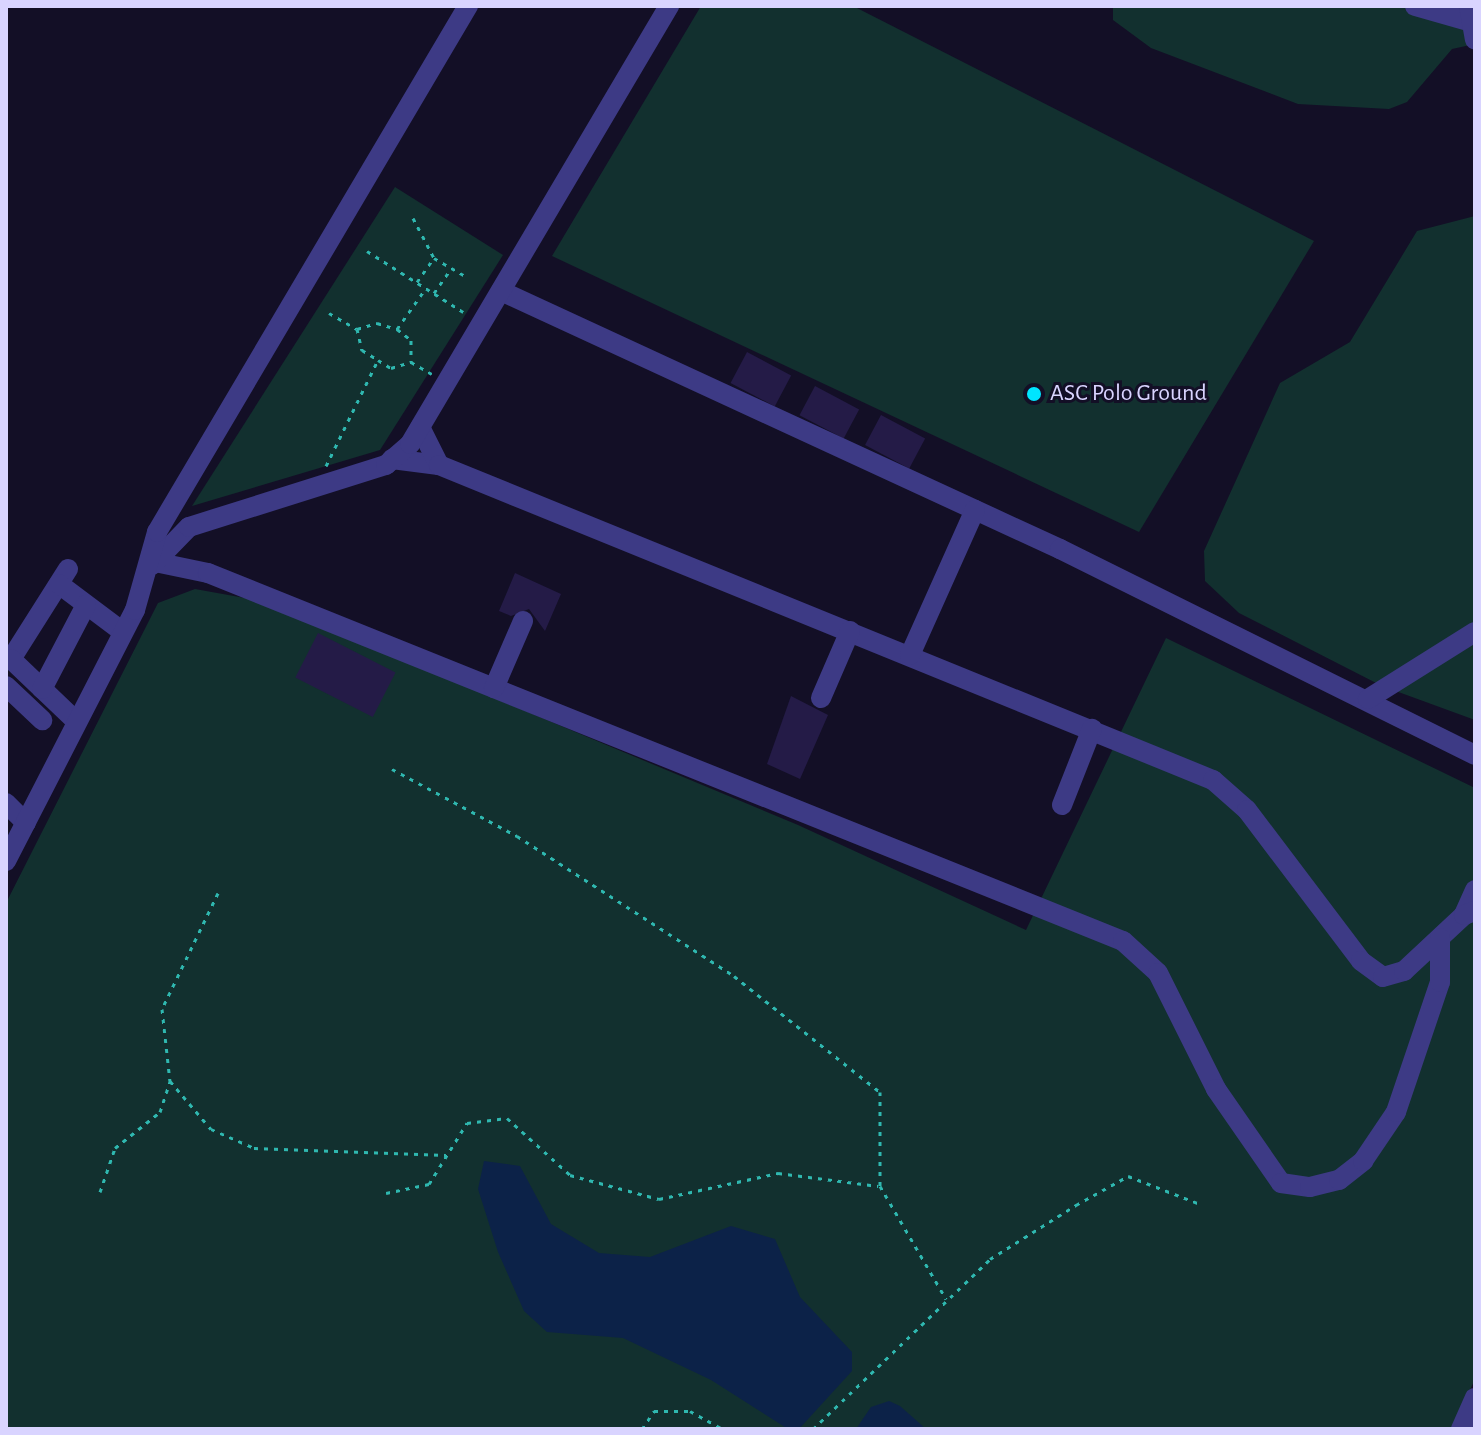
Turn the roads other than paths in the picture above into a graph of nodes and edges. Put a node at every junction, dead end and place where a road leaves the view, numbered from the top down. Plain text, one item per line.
1 (468, 6) edge
2 (669, 6) edge
3 (1415, 6) edge
4 (1473, 23) edge
5 (501, 291) junction
6 (420, 427) junction
7 (392, 459) junction
8 (439, 465) junction
9 (975, 510) junction
10 (150, 567) junction
11 (86, 605) junction
12 (523, 621) dead end
13 (850, 631) junction
14 (123, 632) junction
15 (1475, 632) edge
16 (910, 655) junction
17 (8, 664) edge
18 (6, 686) edge
19 (494, 688) junction
20 (42, 689) junction
21 (821, 698) dead end
22 (1368, 699) junction
23 (42, 720) dead end
24 (77, 722) junction
25 (1092, 729) junction
26 (1475, 755) edge
27 (1062, 805) dead end
28 (13, 814) edge
29 (6, 861) edge
30 (1475, 890) edge
31 (1470, 913) edge
32 (1440, 938) junction
33 (1475, 1398) edge
34 (1461, 1429) edge

1 - 10 lane
2 - 5 lane
3 - 4 lane
5 - 6 lane
5 - 9 lane
6 - 7 lane
6 - 8 lane
7 - 8 lane
7 - 10 lane
8 - 13 lane
9 - 16 lane
9 - 22 lane
10 - 14 lane
10 - 19 lane
11 - 14 lane
11 - 17 lane
11 - 20 lane
12 - 19 lane
13 - 16 lane
13 - 21 lane
14 - 24 lane
15 - 22 lane
16 - 25 lane
17 - 20 lane
18 - 23 lane
19 - 32 lane
20 - 24 lane
22 - 26 lane
24 - 28 lane
25 - 27 lane
25 - 32 lane
28 - 29 lane
30 - 31 lane
31 - 32 lane
33 - 34 lane

